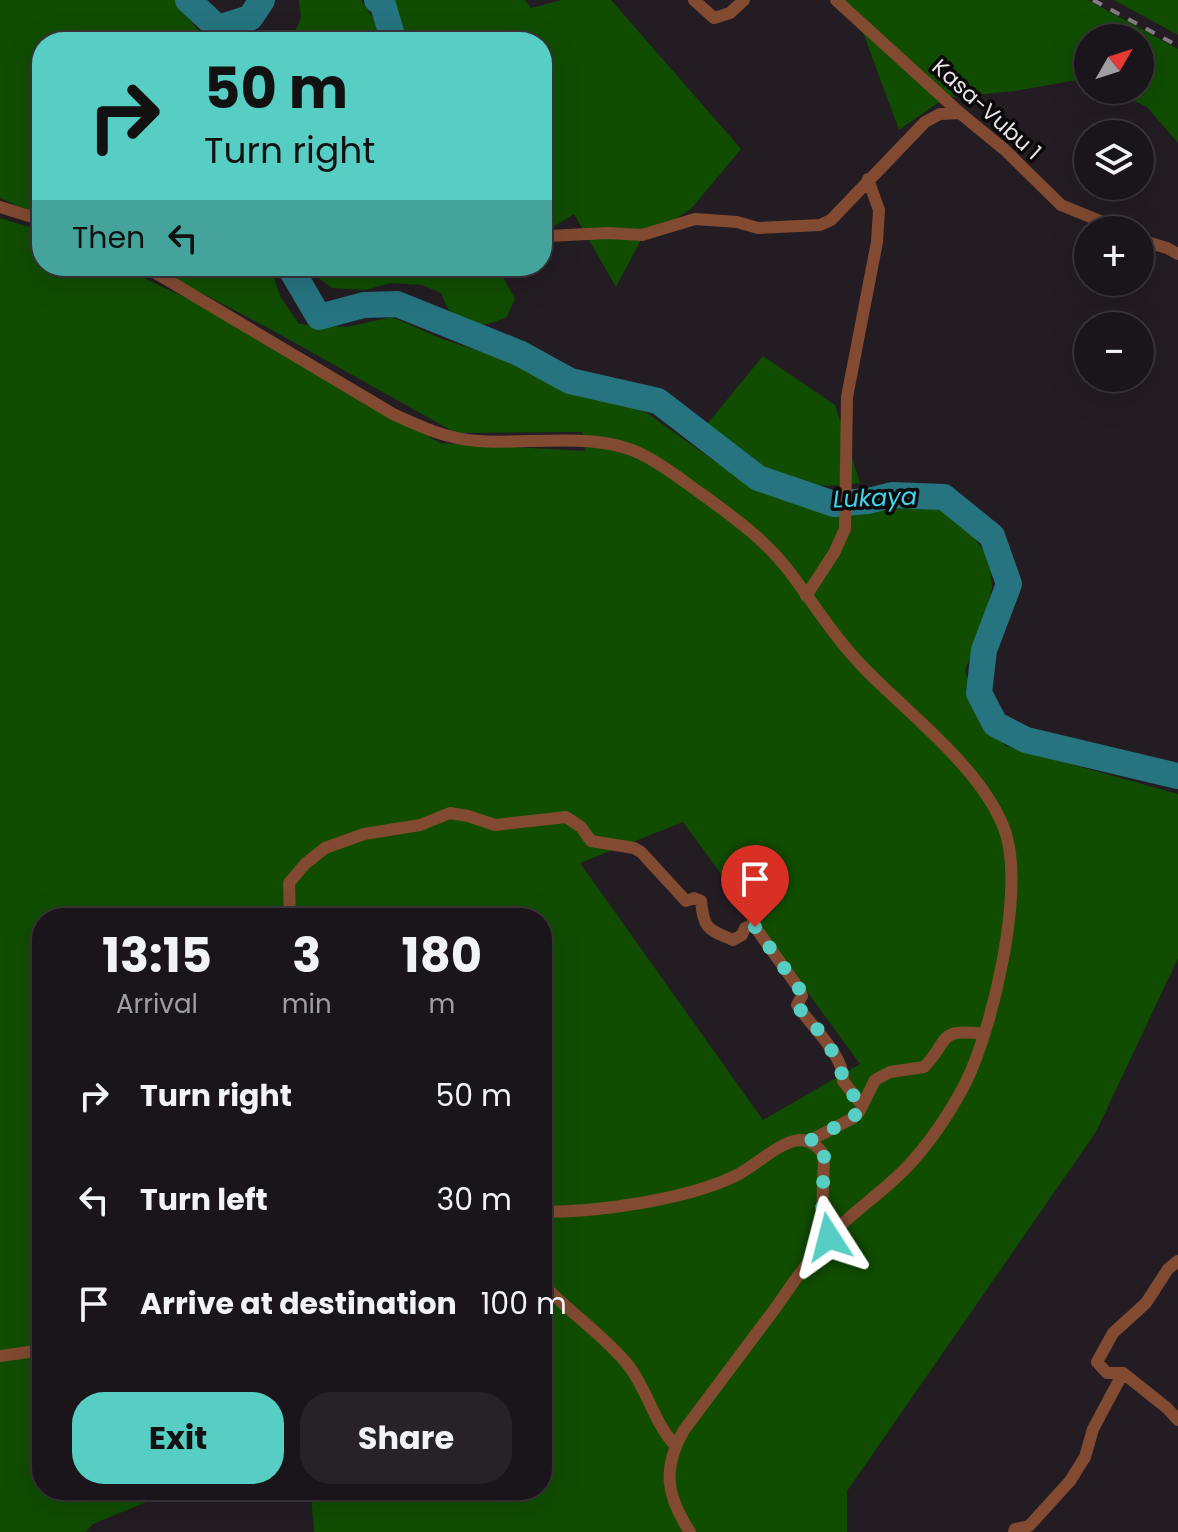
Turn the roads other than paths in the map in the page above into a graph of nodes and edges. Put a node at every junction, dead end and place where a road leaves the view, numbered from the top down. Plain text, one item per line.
1 (694, 0) edge
2 (744, 0) edge
3 (836, 0) edge
4 (960, 113) junction
5 (868, 179) junction
6 (0, 207) edge
7 (1088, 216) edge
8 (32, 217) edge
9 (552, 236) edge
10 (1154, 244) edge
11 (1178, 254) edge
12 (161, 276) edge
13 (806, 596) junction
14 (290, 908) edge
15 (984, 1034) junction
16 (862, 1105) junction
17 (809, 1141) junction
18 (552, 1214) edge
19 (829, 1237) junction
20 (1178, 1261) edge
21 (552, 1292) edge
22 (32, 1351) edge
23 (0, 1356) edge
24 (1123, 1373) junction
25 (1178, 1420) edge
26 (675, 1445) junction
27 (1034, 1529) edge
28 (690, 1532) edge
29 (1014, 1532) edge

1 - 2 street
3 - 4 street, Kasa-Vubu 1
4 - 5 street
4 - 7 street, Kasa-Vubu 1
5 - 9 street
5 - 13 street
6 - 8 street
10 - 11 street
12 - 13 street
13 - 15 street
14 - 16 street
15 - 16 street
15 - 19 street
16 - 17 street
17 - 18 street
17 - 19 street
19 - 26 street
20 - 24 street
21 - 26 street
22 - 23 street
24 - 25 street
24 - 27 street
26 - 28 street
27 - 29 street

